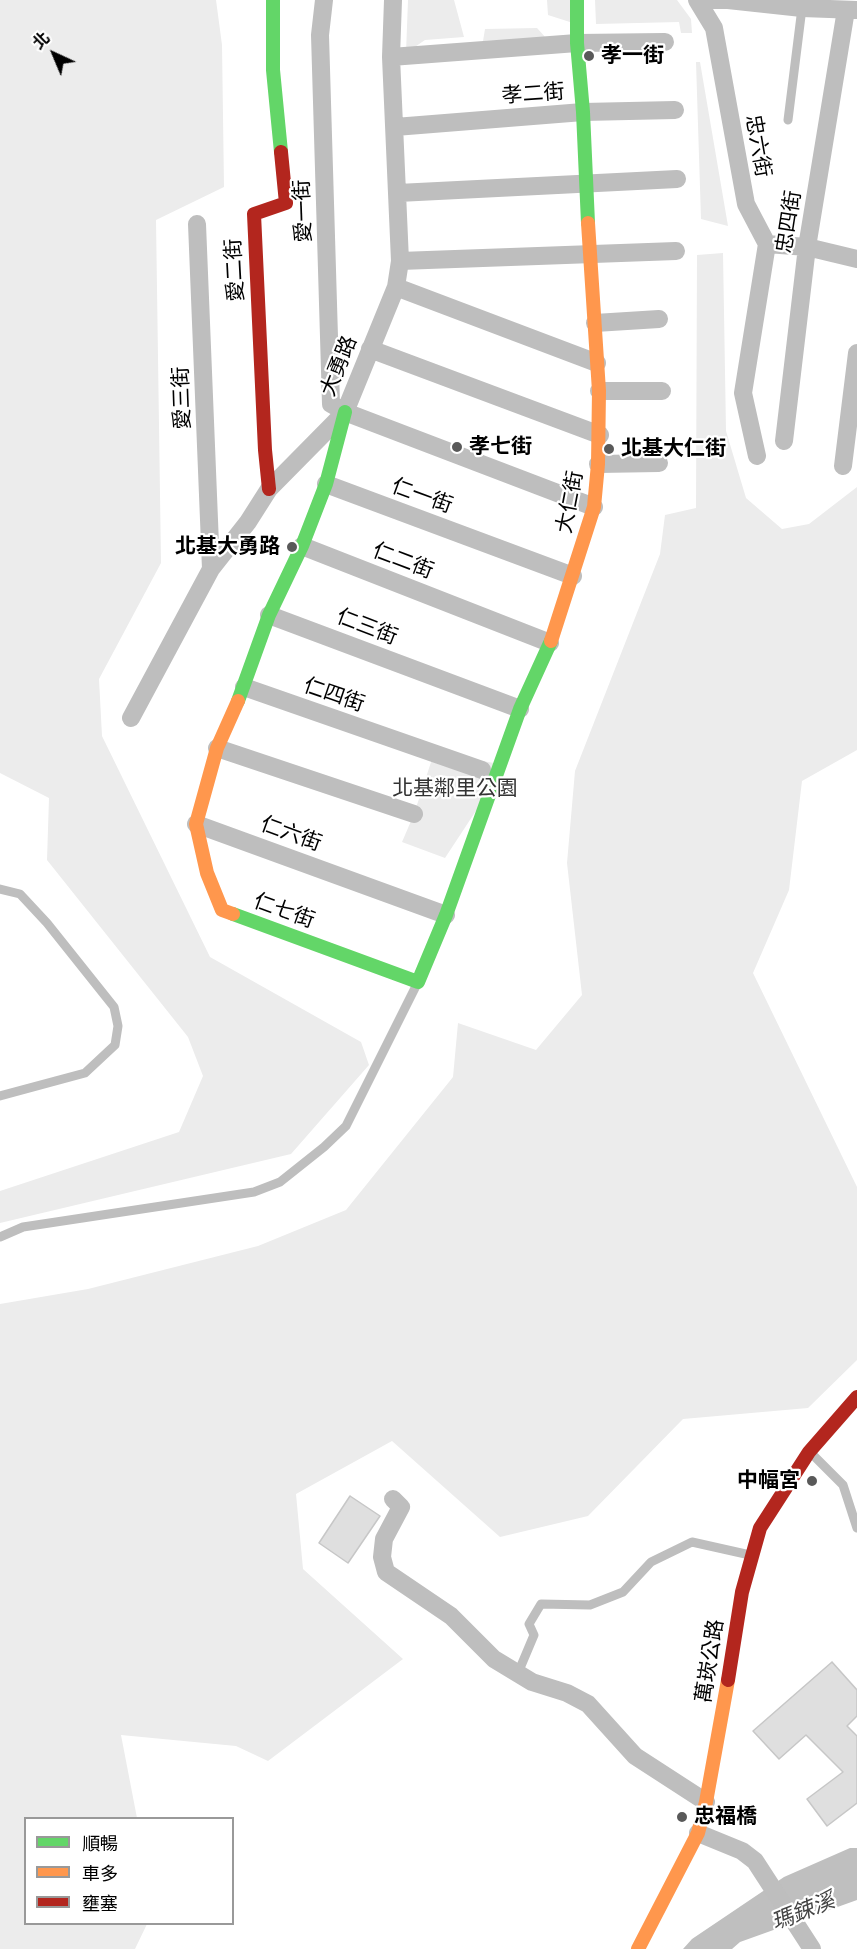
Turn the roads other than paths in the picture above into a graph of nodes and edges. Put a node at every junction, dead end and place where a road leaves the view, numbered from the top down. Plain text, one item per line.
1 (273, 0) edge
2 (324, 0) edge
3 (393, 0) edge
4 (577, 0) edge
5 (698, 0) edge
6 (802, 8) junction
7 (851, 10) edge
8 (665, 42) dead end
9 (577, 43) junction
10 (391, 57) junction
11 (675, 110) dead end
12 (583, 112) junction
13 (788, 120) dead end
14 (395, 127) junction
15 (677, 179) dead end
16 (585, 184) junction
17 (398, 192) junction
18 (197, 224) dead end
19 (767, 244) junction
20 (807, 247) junction
21 (676, 251) dead end
22 (589, 254) junction
23 (857, 259) edge
24 (400, 261) junction
25 (396, 287) junction
26 (658, 319) dead end
27 (595, 323) junction
28 (370, 349) junction
29 (857, 353) edge
30 (597, 363) junction
31 (599, 391) junction
32 (662, 391) dead end
33 (345, 412) junction
34 (600, 435) junction
35 (784, 441) dead end
36 (758, 456) dead end
37 (659, 463) dead end
38 (598, 464) junction
39 (843, 466) dead end
40 (326, 483) junction
41 (269, 489) junction
42 (594, 507) junction
43 (302, 546) junction
44 (211, 569) junction
45 (573, 576) junction
46 (269, 615) junction
47 (550, 643) junction
48 (244, 687) junction
49 (520, 709) junction
50 (131, 718) dead end
51 (217, 748) junction
52 (482, 770) dead end
53 (414, 814) dead end
54 (196, 824) junction
55 (0, 889) edge
56 (446, 915) junction
57 (418, 982) junction
58 (0, 1096) edge
59 (0, 1237) edge
60 (857, 1397) edge
61 (809, 1452) junction
62 (393, 1499) dead end
63 (857, 1528) edge
64 (751, 1555) junction
65 (518, 1673) junction
66 (706, 1802) junction
67 (698, 1833) junction
68 (638, 1949) edge
69 (812, 1949) edge

1 - 41 street, 愛二街
2 - 33 street, 愛一街
3 - 10 street, 大勇路
4 - 9 street, 大仁街
5 - 6 street
5 - 19 street, 忠六街
6 - 7 street
6 - 13 lane
7 - 20 street, 忠四街
8 - 9 street
9 - 10 street
9 - 12 street, 大仁街
10 - 14 street, 大勇路
11 - 12 street, 孝二街
12 - 14 street, 孝二街
12 - 16 street, 大仁街
14 - 17 street, 大勇路
15 - 16 street
16 - 17 street
16 - 22 street, 大仁街
17 - 24 street, 大勇路
18 - 44 street, 愛三街
19 - 20 street
19 - 36 street
20 - 23 street
20 - 35 street, 忠四街
21 - 22 street
22 - 24 street
22 - 27 street, 大仁街
24 - 25 street, 大勇路
25 - 28 street, 大勇路
25 - 30 street
26 - 27 street
27 - 30 street, 大仁街
28 - 33 street, 大勇路
28 - 34 street
29 - 39 street
30 - 31 street, 大仁街
31 - 32 street
31 - 34 street, 大仁街
33 - 40 street
33 - 41 street, 大勇路
33 - 42 street
34 - 38 street, 大仁街
37 - 38 street
38 - 42 street, 大仁街
40 - 43 street
40 - 45 street, 仁一街
41 - 44 street, 大勇路
42 - 45 street, 大仁街
43 - 46 street
43 - 47 street, 仁二街
44 - 50 street, 大勇路
45 - 47 street, 大仁街
46 - 48 street
46 - 49 street, 仁三街
47 - 49 street, 大仁街
48 - 51 street
48 - 52 street, 仁四街
49 - 56 street, 大仁街
51 - 53 street
51 - 54 street
54 - 56 street, 仁六街
54 - 57 street, 仁七街
55 - 58 lane
56 - 57 street, 大仁街
57 - 59 lane
60 - 61 street, 萬崁公路
61 - 63 lane
61 - 64 street, 萬崁公路
62 - 65 street
64 - 65 lane
64 - 66 street, 萬崁公路
65 - 66 street
66 - 67 street, 萬崁公路
67 - 68 street, 萬崁公路
67 - 69 street

